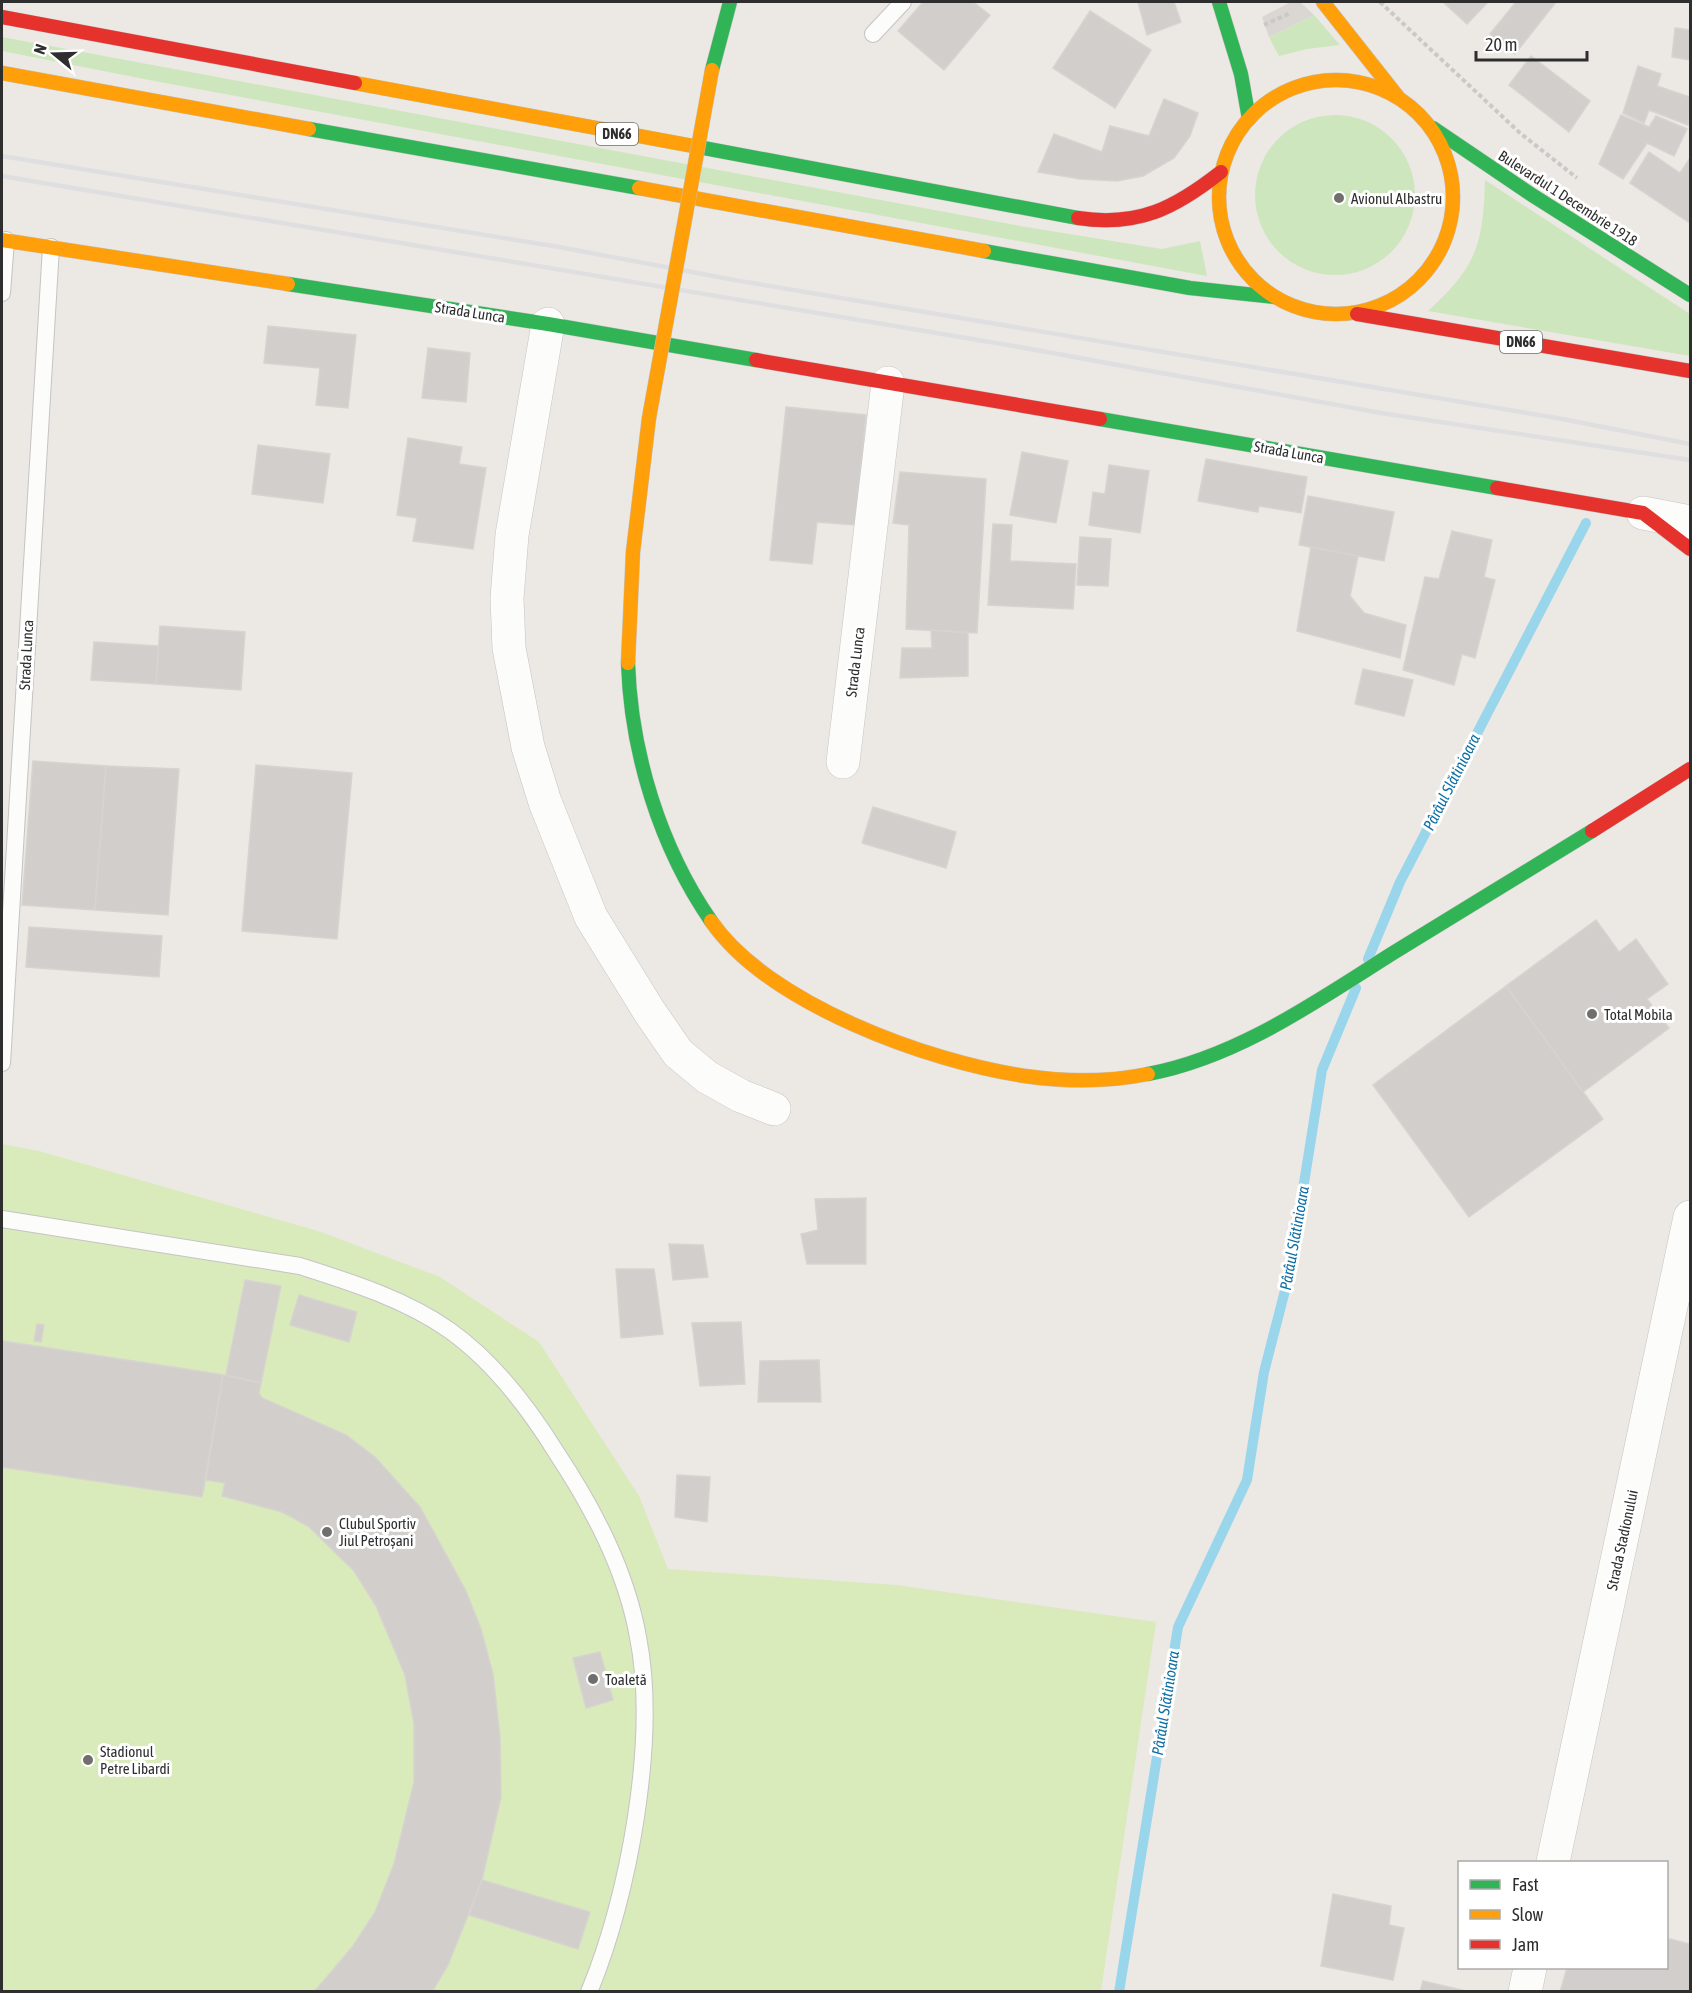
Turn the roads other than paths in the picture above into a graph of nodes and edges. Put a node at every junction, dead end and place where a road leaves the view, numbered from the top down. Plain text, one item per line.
1 (730, 2) edge
2 (903, 2) edge
3 (1219, 2) edge
4 (1323, 2) edge
5 (2, 17) edge
6 (873, 34) dead end
7 (2, 73) edge
8 (1398, 97) junction
9 (1249, 119) junction
10 (1429, 125) junction
11 (1221, 172) junction
12 (4, 240) edge
13 (51, 247) junction
14 (2, 293) edge
15 (1690, 295) edge
16 (1274, 297) junction
17 (1352, 314) junction
18 (548, 324) junction
19 (1690, 371) edge
20 (888, 383) junction
21 (1643, 513) junction
22 (1690, 522) edge
23 (1690, 549) edge
24 (843, 762) dead end
25 (1690, 769) edge
26 (2, 1063) edge
27 (774, 1109) dead end
28 (2, 1219) edge
29 (1688, 1237) edge
30 (1552, 1861) edge
31 (1530, 1969) edge
32 (589, 1992) edge
33 (1525, 1992) edge

1 - 25 main road, bridge
2 - 6 lane
3 - 9 main road
4 - 8 main road
5 - 11 main road, DN66
7 - 16 main road
8 - 9 main road
8 - 10 main road
9 - 11 main road
10 - 15 main road, Bulevardul 1 Decembrie 1918
10 - 17 main road
11 - 16 main road
12 - 13 main road, Strada Lunca
12 - 14 lane, Strada Lunca
13 - 18 main road, Strada Lunca
13 - 26 lane, Strada Lunca
16 - 17 main road
17 - 19 main road, DN66
18 - 20 main road, Strada Lunca
18 - 27 street
20 - 21 main road, Strada Lunca
20 - 24 street, Strada Lunca
21 - 22 street, Strada Lunca
21 - 23 main road
28 - 32 lane
29 - 30 street, Strada Stadionului
31 - 33 street

